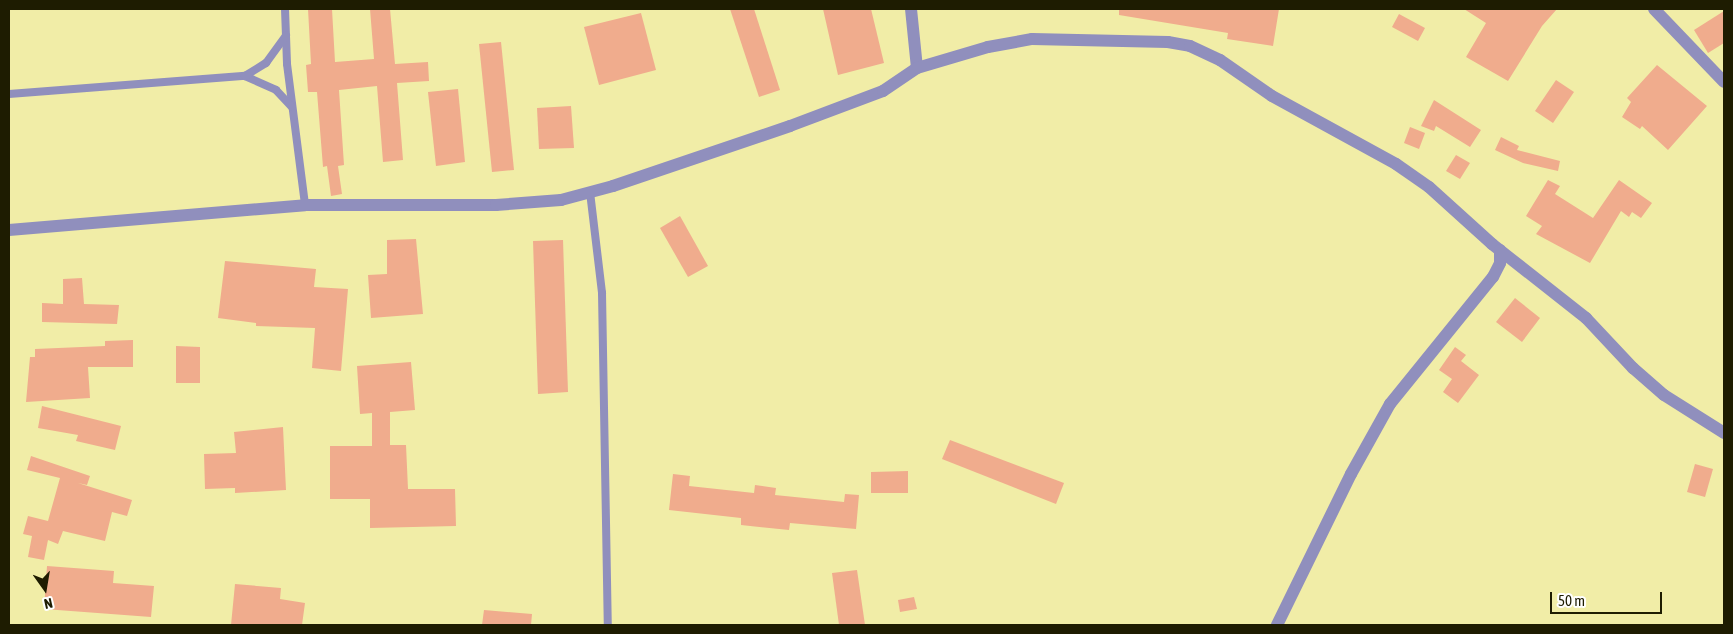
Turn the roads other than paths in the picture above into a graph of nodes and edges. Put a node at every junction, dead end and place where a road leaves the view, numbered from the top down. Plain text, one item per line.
1 (285, 9) edge
2 (911, 9) edge
3 (1654, 9) edge
4 (286, 34) junction
5 (917, 68) junction
6 (245, 76) junction
7 (1724, 82) edge
8 (9, 94) edge
9 (292, 107) junction
10 (590, 192) junction
11 (305, 205) junction
12 (9, 230) edge
13 (1500, 250) junction
14 (1724, 433) edge
15 (608, 625) edge
16 (1277, 625) edge

1 - 4 lane
2 - 5 street
3 - 7 street
4 - 6 lane
4 - 9 lane
5 - 10 street
5 - 13 street
6 - 8 lane
6 - 9 lane
9 - 11 lane
10 - 11 street
10 - 15 lane
11 - 12 street
13 - 14 street
13 - 16 street

